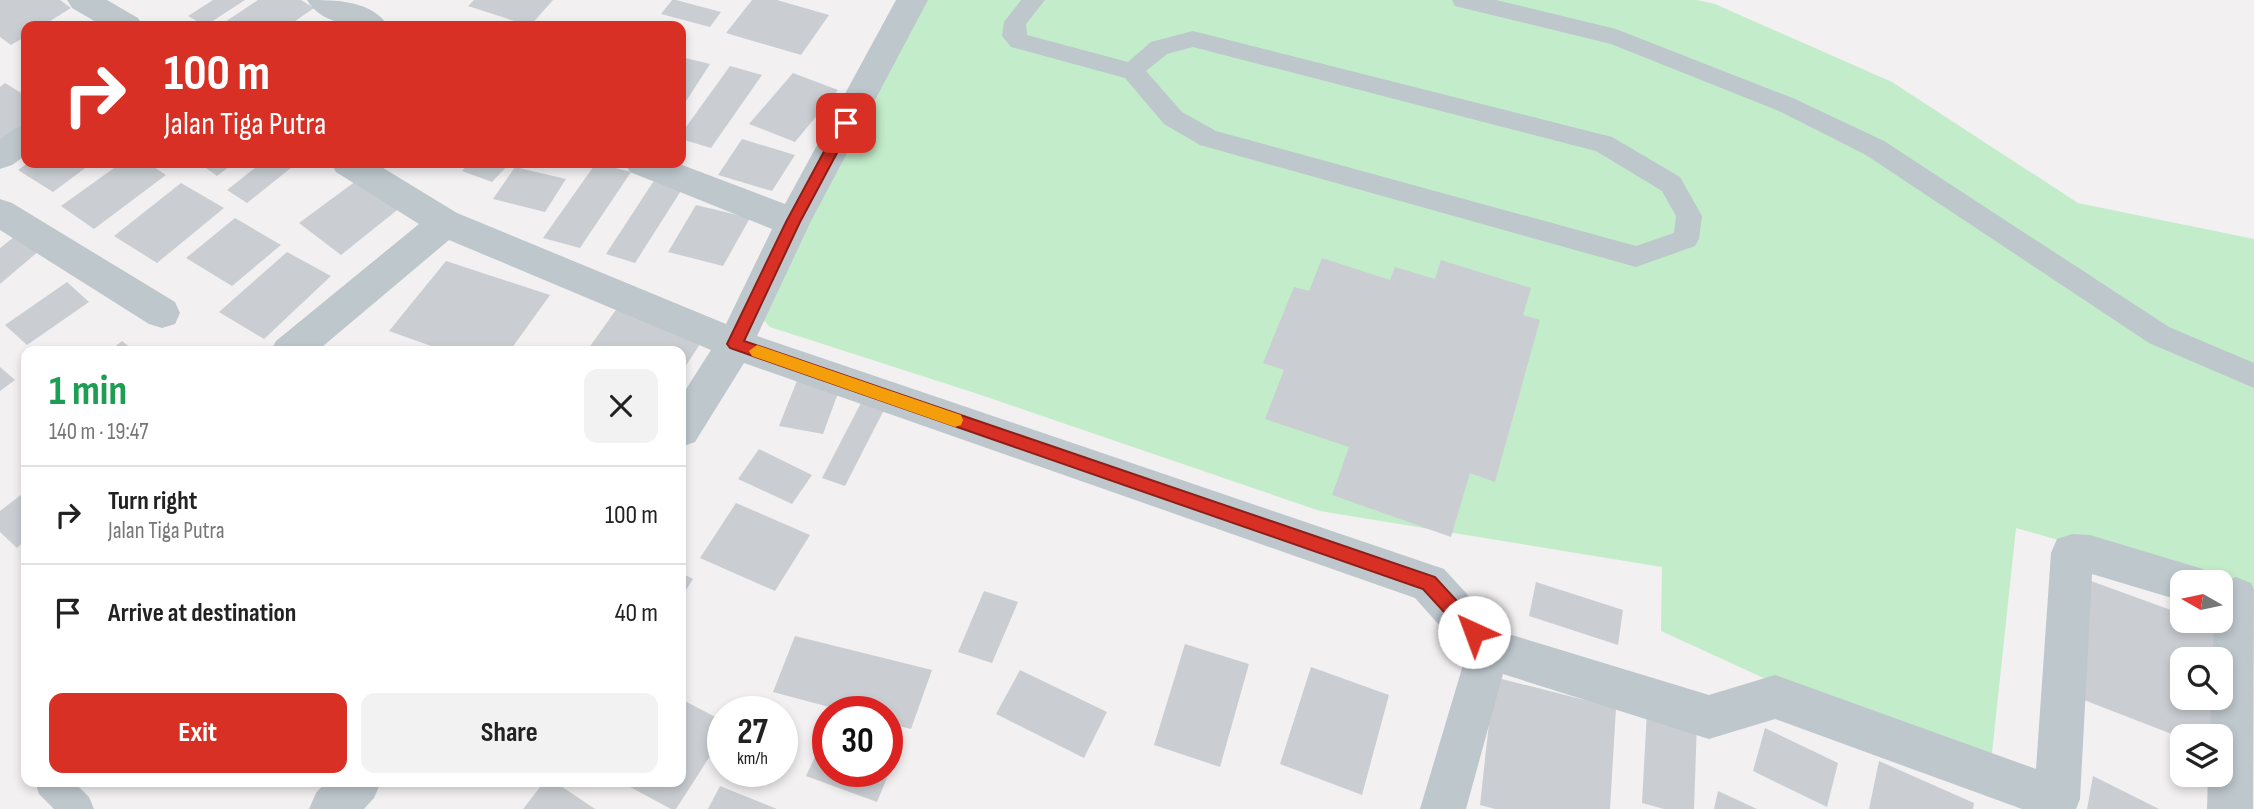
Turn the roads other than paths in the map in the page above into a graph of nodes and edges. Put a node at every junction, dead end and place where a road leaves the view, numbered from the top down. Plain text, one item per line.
1 (83, 0) edge
2 (323, 0) edge
3 (912, 0) edge
4 (1034, 0) edge
5 (1463, 0) edge
6 (119, 21) edge
7 (363, 21) edge
8 (1133, 72) junction
9 (21, 141) edge
10 (0, 156) edge
11 (356, 168) edge
12 (655, 168) edge
13 (0, 213) edge
14 (793, 222) junction
15 (445, 223) junction
16 (162, 313) dead end
17 (735, 344) junction
18 (296, 346) edge
19 (2254, 376) edge
20 (686, 422) edge
21 (2170, 578) edge
22 (2237, 597) edge
23 (1489, 649) junction
24 (56, 787) edge
25 (353, 787) edge
26 (77, 809) edge
27 (332, 809) edge
28 (1443, 809) edge
29 (2230, 809) edge

1 - 6 street
2 - 7 street
3 - 14 street
4 - 8 lane
5 - 19 lane
8 - 8 lane
9 - 10 street
11 - 15 street
12 - 14 street
13 - 16 street
14 - 17 street
15 - 17 street
15 - 18 street
17 - 20 street
17 - 23 street
21 - 23 street
22 - 29 street
23 - 28 street
24 - 26 lane
25 - 27 street

